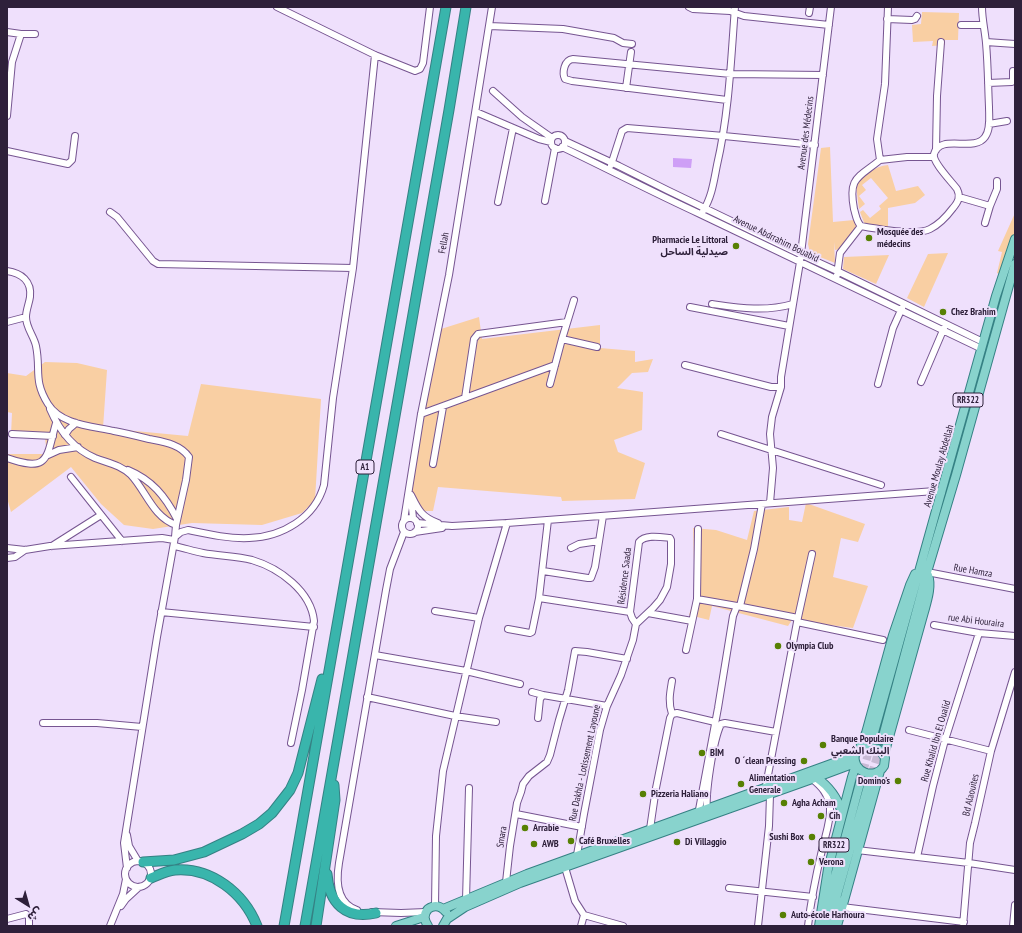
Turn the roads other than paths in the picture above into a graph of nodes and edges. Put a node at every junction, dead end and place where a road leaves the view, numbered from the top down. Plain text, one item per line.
1 (277, 7) edge
2 (430, 7) edge
3 (446, 7) edge
4 (466, 7) edge
5 (492, 7) edge
6 (689, 7) edge
7 (832, 7) edge
8 (888, 7) edge
9 (982, 7) edge
10 (735, 10) edge
11 (918, 16) dead end
12 (887, 19) junction
13 (829, 25) junction
14 (961, 25) dead end
15 (983, 25) junction
16 (489, 26) junction
17 (7, 32) edge
18 (21, 34) junction
19 (35, 34) dead end
20 (941, 42) dead end
21 (986, 42) junction
22 (632, 44) dead end
23 (1015, 44) edge
24 (631, 52) dead end
25 (375, 55) junction
26 (629, 65) junction
27 (9, 66) edge
28 (1013, 71) dead end
29 (731, 74) junction
30 (823, 75) junction
31 (988, 83) junction
32 (626, 88) junction
33 (493, 91) dead end
34 (727, 100) junction
35 (476, 112) junction
36 (7, 116) edge
37 (1007, 121) dead end
38 (989, 124) junction
39 (512, 128) junction
40 (75, 136) dead end
41 (724, 136) junction
42 (551, 140) junction
43 (561, 146) junction
44 (815, 146) junction
45 (7, 151) edge
46 (935, 153) junction
47 (880, 160) junction
48 (612, 163) junction
49 (610, 170) junction
50 (997, 181) dead end
51 (667, 190) junction
52 (959, 197) junction
53 (664, 198) junction
54 (545, 200) dead end
55 (498, 202) dead end
56 (990, 206) junction
57 (702, 211) junction
58 (110, 212) dead end
59 (985, 223) dead end
60 (861, 226) junction
61 (1015, 239) edge
62 (800, 254) junction
63 (800, 262) junction
64 (1015, 264) edge
65 (353, 268) junction
66 (7, 271) edge
67 (837, 271) junction
68 (837, 279) junction
69 (574, 300) dead end
70 (712, 304) dead end
71 (793, 304) junction
72 (690, 307) dead end
73 (902, 307) junction
74 (26, 317) junction
75 (7, 322) edge
76 (567, 322) junction
77 (945, 324) junction
78 (790, 326) junction
79 (943, 331) junction
80 (562, 339) junction
81 (982, 346) junction
82 (597, 347) dead end
83 (555, 364) junction
84 (685, 365) dead end
85 (921, 382) dead end
86 (550, 384) dead end
87 (878, 384) dead end
88 (781, 386) junction
89 (465, 398) junction
90 (49, 406) junction
91 (443, 407) junction
92 (421, 414) junction
93 (76, 422) junction
94 (56, 423) junction
95 (12, 434) dead end
96 (721, 434) dead end
97 (65, 435) junction
98 (53, 436) junction
99 (78, 447) junction
100 (772, 451) junction
101 (48, 455) junction
102 (7, 458) edge
103 (433, 464) dead end
104 (122, 467) junction
105 (71, 477) dead end
106 (410, 482) junction
107 (881, 485) dead end
108 (942, 492) junction
109 (411, 495) junction
110 (770, 503) junction
111 (762, 504) junction
112 (101, 515) junction
113 (603, 516) junction
114 (404, 520) junction
115 (548, 520) junction
116 (415, 521) junction
117 (176, 522) junction
118 (507, 523) junction
119 (445, 526) junction
120 (452, 526) junction
121 (698, 529) dead end
122 (404, 532) junction
123 (415, 532) junction
124 (122, 541) junction
125 (174, 541) junction
126 (599, 541) junction
127 (50, 546) junction
128 (7, 548) edge
129 (571, 548) dead end
130 (25, 550) junction
131 (812, 554) dead end
132 (7, 558) edge
133 (923, 561) junction
134 (543, 571) junction
135 (927, 572) junction
136 (1015, 589) edge
137 (539, 598) junction
138 (697, 599) junction
139 (341, 602) junction
140 (738, 606) junction
141 (435, 610) dead end
142 (161, 612) junction
143 (630, 612) junction
144 (648, 613) junction
145 (479, 618) junction
146 (798, 620) junction
147 (692, 621) junction
148 (636, 624) junction
149 (934, 625) dead end
150 (314, 627) junction
151 (508, 629) dead end
152 (979, 632) junction
153 (1015, 636) edge
154 (883, 640) dead end
155 (686, 650) dead end
156 (375, 655) junction
157 (627, 659) junction
158 (466, 671) junction
159 (1015, 672) edge
160 (672, 681) dead end
161 (520, 684) dead end
162 (532, 692) dead end
163 (543, 695) junction
164 (367, 697) junction
165 (565, 699) junction
166 (607, 706) junction
167 (672, 714) junction
168 (455, 716) junction
169 (538, 718) dead end
170 (496, 722) dead end
171 (715, 722) junction
172 (43, 723) dead end
173 (142, 727) junction
174 (909, 730) dead end
175 (776, 732) junction
176 (873, 736) tunnel mouth
177 (882, 740) tunnel mouth
178 (945, 740) junction
179 (291, 743) dead end
180 (991, 751) junction
181 (857, 752) junction
182 (884, 755) junction
183 (855, 764) junction
184 (880, 771) junction
185 (333, 772) junction
186 (815, 779) junction
187 (469, 788) dead end
188 (766, 793) junction
189 (842, 812) junction
190 (707, 813) junction
191 (516, 814) junction
192 (698, 816) junction
193 (582, 827) junction
194 (650, 829) junction
195 (126, 832) junction
196 (857, 850) junction
197 (325, 856) junction
198 (917, 857) junction
199 (578, 859) junction
200 (141, 862) junction
201 (969, 862) junction
202 (564, 864) junction
203 (127, 868) junction
204 (1015, 870) edge
205 (151, 878) junction
206 (126, 879) junction
207 (506, 882) junction
208 (139, 887) junction
209 (729, 888) dead end
210 (762, 892) junction
211 (812, 897) junction
212 (466, 900) junction
213 (1015, 905) edge
214 (439, 907) junction
215 (842, 908) junction
216 (376, 913) junction
217 (425, 914) junction
218 (584, 915) junction
219 (7, 919) edge
220 (445, 922) edge
221 (964, 924) edge
222 (29, 926) edge
223 (110, 926) edge
224 (114, 926) edge
225 (257, 926) edge
226 (284, 926) edge
227 (305, 926) edge
228 (316, 926) edge
229 (396, 926) edge
230 (428, 926) edge
231 (581, 926) edge
232 (623, 926) edge
233 (758, 926) edge
234 (808, 926) edge
235 (819, 926) edge
236 (825, 926) edge
237 (832, 926) edge
238 (837, 926) edge
239 (1013, 926) edge

1 - 25 street
2 - 25 street
3 - 139 highway, A1
4 - 185 highway, A1
5 - 16 street, Fellah
6 - 10 street
7 - 13 street, Avenue des Médecins
8 - 12 street
9 - 15 street
10 - 13 street
10 - 29 street
11 - 12 street
12 - 47 street
13 - 30 street, Avenue des Médecins
14 - 15 street
15 - 21 street
16 - 22 street
16 - 35 street, Fellah
17 - 18 street
18 - 19 street
18 - 27 street
20 - 46 street
21 - 23 street
21 - 31 street
24 - 26 street
25 - 65 street
26 - 29 street
26 - 32 street
26 - 32 street
27 - 36 street
28 - 31 street
29 - 30 street
29 - 34 street
30 - 44 street, Avenue des Médecins
31 - 38 street
32 - 34 street
33 - 42 street
34 - 41 street
35 - 39 street
35 - 92 street, Fellah
37 - 38 street
38 - 46 street
39 - 42 street
39 - 55 street
40 - 45 street
41 - 44 street
41 - 48 street
41 - 57 street
42 - 43 street
42 - 43 street
43 - 48 street, Avenue Abdrrahim Bouabid
43 - 49 street, Avenue Abdrrahim Bouabid
43 - 54 street
44 - 62 street, Avenue des Médecins
46 - 47 street
46 - 52 street
47 - 60 street
48 - 49 street
48 - 51 street, Avenue Abdrrahim Bouabid
49 - 53 street, Avenue Abdrrahim Bouabid
50 - 56 street
51 - 53 street
51 - 57 street, Avenue Abdrrahim Bouabid
52 - 56 street
52 - 60 street
53 - 57 street, Avenue Abdrrahim Bouabid
56 - 59 street
57 - 62 street, Avenue Abdrrahim Bouabid
57 - 63 street, Avenue Abdrrahim Bouabid
58 - 65 street
60 - 67 street
61 - 81 main road, Avenue Moulay Abdellah / RR322
62 - 63 street, Avenue des Médecins
62 - 67 street, Avenue Abdrrahim Bouabid
63 - 68 street, Avenue Abdrrahim Bouabid
63 - 71 street, Avenue des Médecins
64 - 135 main road, Avenue Moulay Abdellah / RR322
65 - 125 street
66 - 74 street
67 - 68 street
67 - 73 street, Avenue Abdrrahim Bouabid
68 - 73 street, Avenue Abdrrahim Bouabid
69 - 76 street
70 - 71 street
71 - 78 street, Avenue des Médecins
72 - 78 street
73 - 77 street, Avenue Abdrrahim Bouabid
73 - 79 street, Avenue Abdrrahim Bouabid
73 - 87 street
74 - 75 street
74 - 90 street
76 - 80 street
76 - 89 street
77 - 79 street
77 - 81 street, Avenue Abdrrahim Bouabid
78 - 88 street, Avenue des Médecins
79 - 81 street, Avenue Abdrrahim Bouabid
79 - 85 street
80 - 82 street
80 - 83 street
81 - 108 main road, Avenue Moulay Abdellah / RR322
83 - 86 street
83 - 89 street
84 - 88 street
88 - 100 street, Avenue des Médecins
89 - 91 street
90 - 93 street
90 - 94 street
91 - 92 street
91 - 103 street
92 - 106 street, Fellah
93 - 97 street
93 - 117 street
94 - 97 street
94 - 98 street
95 - 98 street
96 - 100 street
97 - 99 street
98 - 101 street
99 - 101 street
99 - 104 street
100 - 107 street
100 - 110 street, Avenue des Médecins
101 - 102 street
104 - 117 street
104 - 117 street
105 - 112 street
106 - 109 street, Fellah
106 - 114 street, Fellah
108 - 110 street
108 - 133 main road, Avenue Moulay Abdellah / RR322
109 - 116 street, Fellah
109 - 119 street
110 - 111 street
111 - 113 street
111 - 140 street
112 - 124 street
112 - 127 street
113 - 115 street
113 - 126 street
114 - 116 street
114 - 122 street, Fellah
115 - 118 street
115 - 134 street
116 - 119 street
116 - 123 street, Fellah
117 - 125 street
118 - 120 street
118 - 145 street
119 - 120 street
120 - 123 street
121 - 138 street
122 - 123 street
122 - 156 street
124 - 125 street
124 - 127 street
125 - 142 street
125 - 150 street
126 - 129 street
126 - 134 street
127 - 130 street
128 - 130 street
130 - 132 street
131 - 146 street
133 - 176 main road, Avenue Moulay Abdellah / RR322
133 - 181 main road, Avenue Moulay Abdellah / RR322
134 - 137 street
135 - 136 street, Rue Hamza
135 - 177 main road, Avenue Moulay Abdellah / RR322
135 - 182 main road, Avenue Moulay Abdellah / RR322
137 - 143 street
137 - 151 street
138 - 140 street
138 - 147 street
139 - 200 highway
139 - 226 highway, A1
140 - 146 street
140 - 171 street
141 - 145 street
142 - 150 street
142 - 173 street
143 - 144 street, Résidence Saada
143 - 148 street, Résidence Saada
144 - 147 street
144 - 148 street
145 - 158 street
146 - 154 street
146 - 175 street
147 - 155 street
148 - 157 street, Rue Dakhla - Lotissement Layoune
149 - 152 street, rue Abi Houraira
150 - 179 street
152 - 153 street, rue Abi Houraira
152 - 178 street, Rue Khalid Ibn El Oualid
156 - 158 street
156 - 164 street
157 - 165 street
157 - 166 street, Rue Dakhla - Lotissement Layoune
158 - 161 street
158 - 168 street
159 - 180 street, Bd Alaouites
160 - 167 street
162 - 163 street
163 - 165 street
163 - 169 street
164 - 168 street
164 - 216 street
165 - 166 street
165 - 191 street
166 - 193 street, Rue Dakhla - Lotissement Layoune
167 - 171 street
167 - 194 street
168 - 170 street
168 - 214 street
171 - 192 street
172 - 173 street
173 - 195 street
174 - 178 street
175 - 188 street
175 - 190 street
178 - 180 street
178 - 198 street, Rue Khalid Ibn El Oualid
180 - 201 street, Bd Alaouites
181 - 182 main road
181 - 183 main road, RR322
181 - 188 main road
182 - 184 main road, RR322
183 - 184 main road
183 - 186 main road
183 - 189 main road, RR322
184 - 196 main road, RR322
185 - 197 highway
185 - 227 highway, A1
186 - 188 main road
186 - 189 main road
186 - 211 street
187 - 212 street
188 - 190 main road
188 - 210 street
189 - 235 main road, RR322
190 - 192 main road
191 - 193 street, Smara
191 - 207 street, Smara
192 - 194 main road
192 - 199 main road
193 - 199 street, Rue Dakhla - Lotissement Layoune
194 - 199 main road
195 - 200 street
195 - 203 street
196 - 198 street
196 - 215 main road, RR322
197 - 216 highway
197 - 228 highway
198 - 201 street
199 - 202 main road
200 - 203 street
200 - 205 street
201 - 204 street
201 - 221 street, Bd Alaouites
202 - 207 main road
202 - 218 street
202 - 220 main road
203 - 206 street
205 - 208 street
205 - 225 highway
206 - 208 street
206 - 223 street
207 - 212 main road
208 - 224 street
209 - 210 street
210 - 211 street
210 - 233 street
211 - 234 street
212 - 214 main road
213 - 239 street
214 - 217 main road
214 - 220 main road
215 - 221 street
215 - 238 main road, RR322
216 - 217 street
217 - 229 main road
217 - 230 main road
218 - 231 street
218 - 232 street
219 - 222 street
236 - 237 main road, RR322

